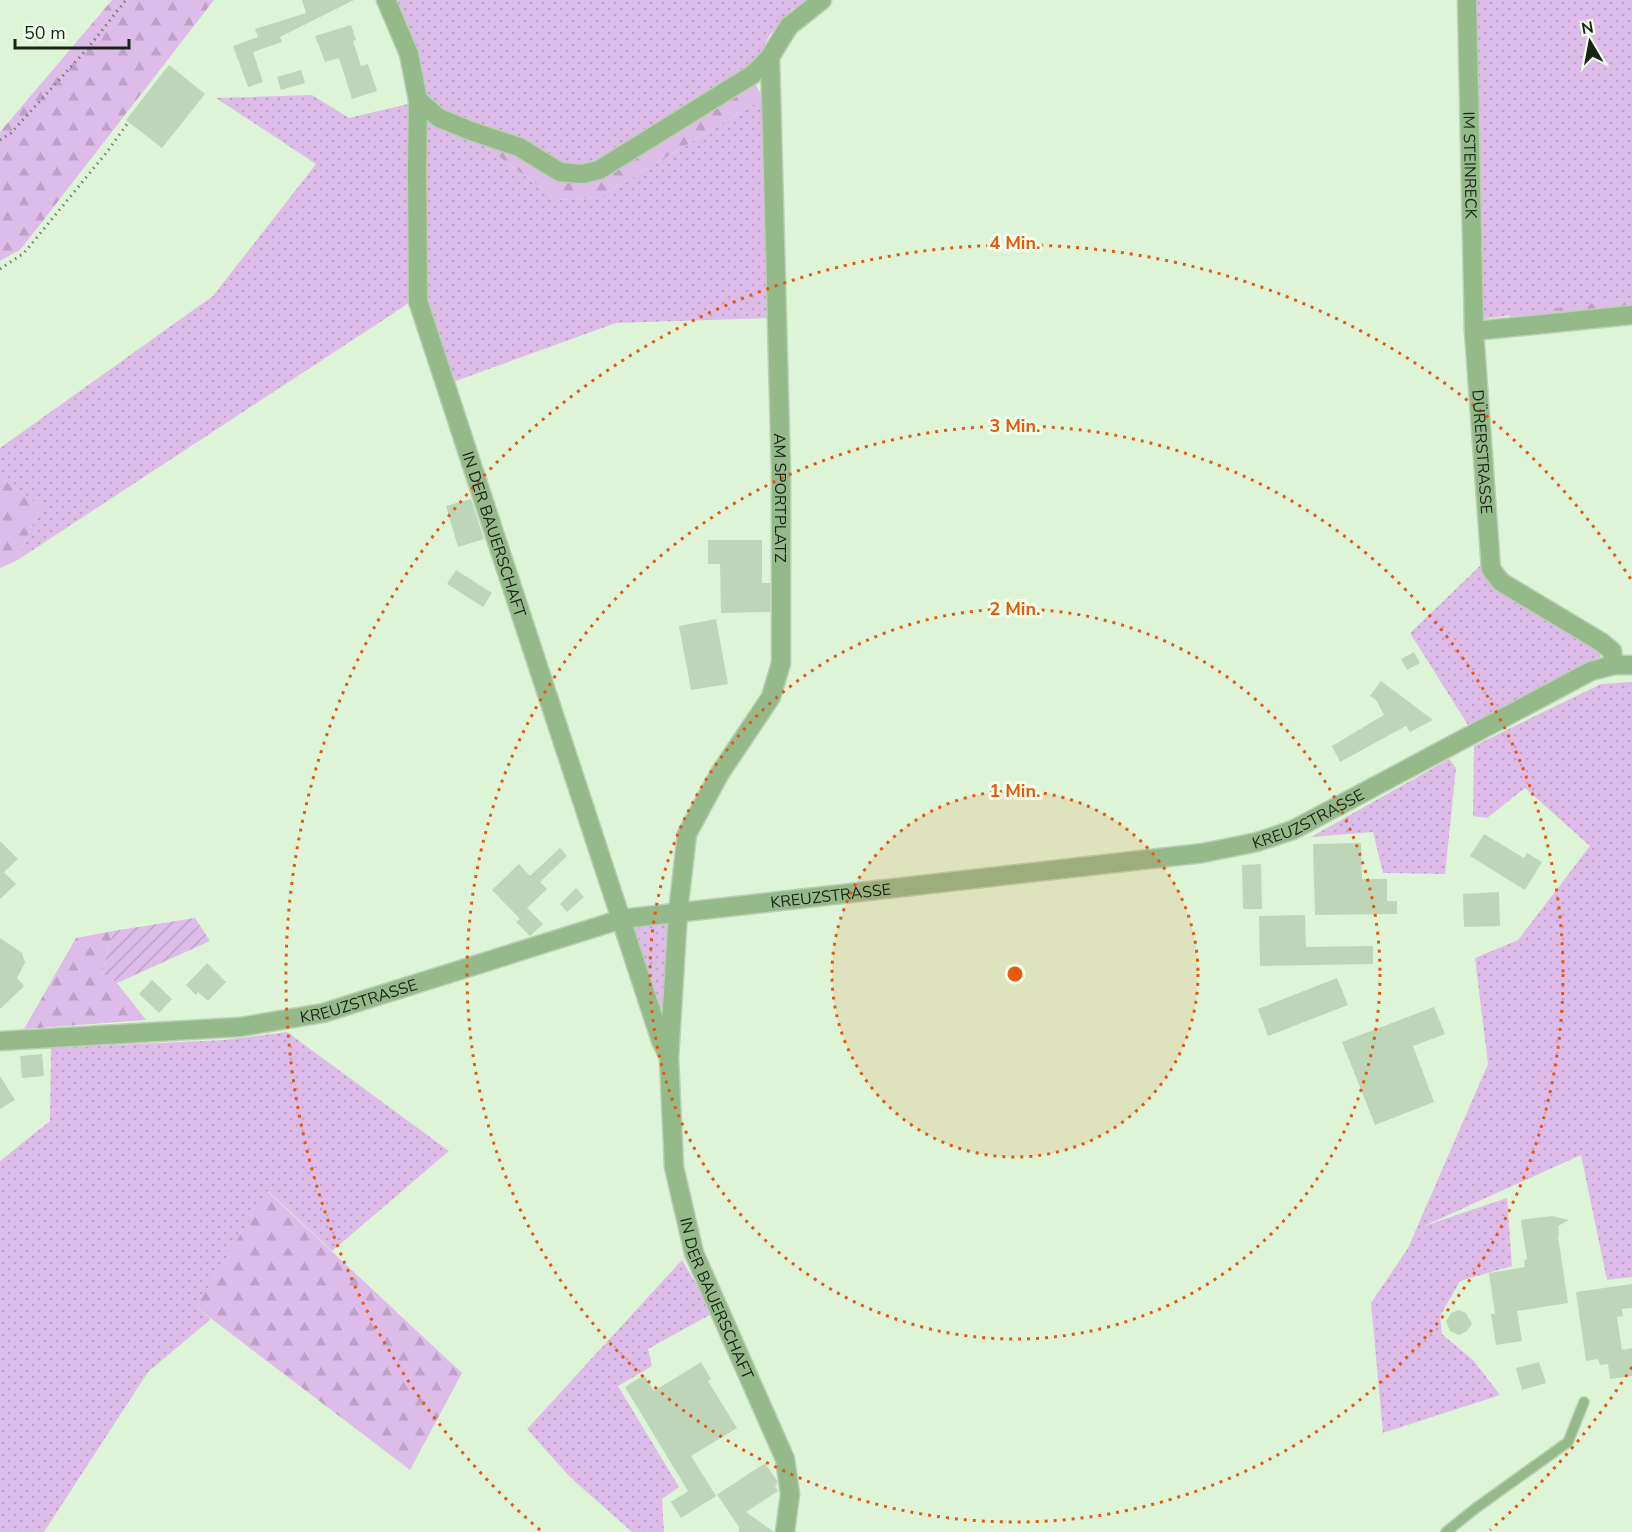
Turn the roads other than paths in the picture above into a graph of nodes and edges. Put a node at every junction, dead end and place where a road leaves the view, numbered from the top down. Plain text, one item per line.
1 (386, 0) edge
2 (822, 0) edge
3 (1467, 0) edge
4 (770, 57) junction
5 (418, 100) junction
6 (1632, 315) edge
7 (1474, 331) junction
8 (1623, 665) edge
9 (678, 912) junction
10 (622, 919) junction
11 (0, 1041) edge
12 (669, 1058) junction
13 (1584, 1402) dead end
14 (785, 1532) edge
15 (1446, 1532) edge

1 - 5 street, IN DER BAUERSCHAFT
2 - 4 street
3 - 7 street, IM STEINRECK
4 - 5 street
4 - 9 street, AM SPORTPLATZ
5 - 10 street, IN DER BAUERSCHAFT
6 - 7 street
7 - 8 street, DÜRERSTRASSE
8 - 9 street, KREUZSTRASSE
9 - 10 street, KREUZSTRASSE
9 - 12 street, IN DER BAUERSCHAFT
10 - 11 street, KREUZSTRASSE
10 - 12 street, IN DER BAUERSCHAFT
12 - 14 street, IN DER BAUERSCHAFT
13 - 15 lane

